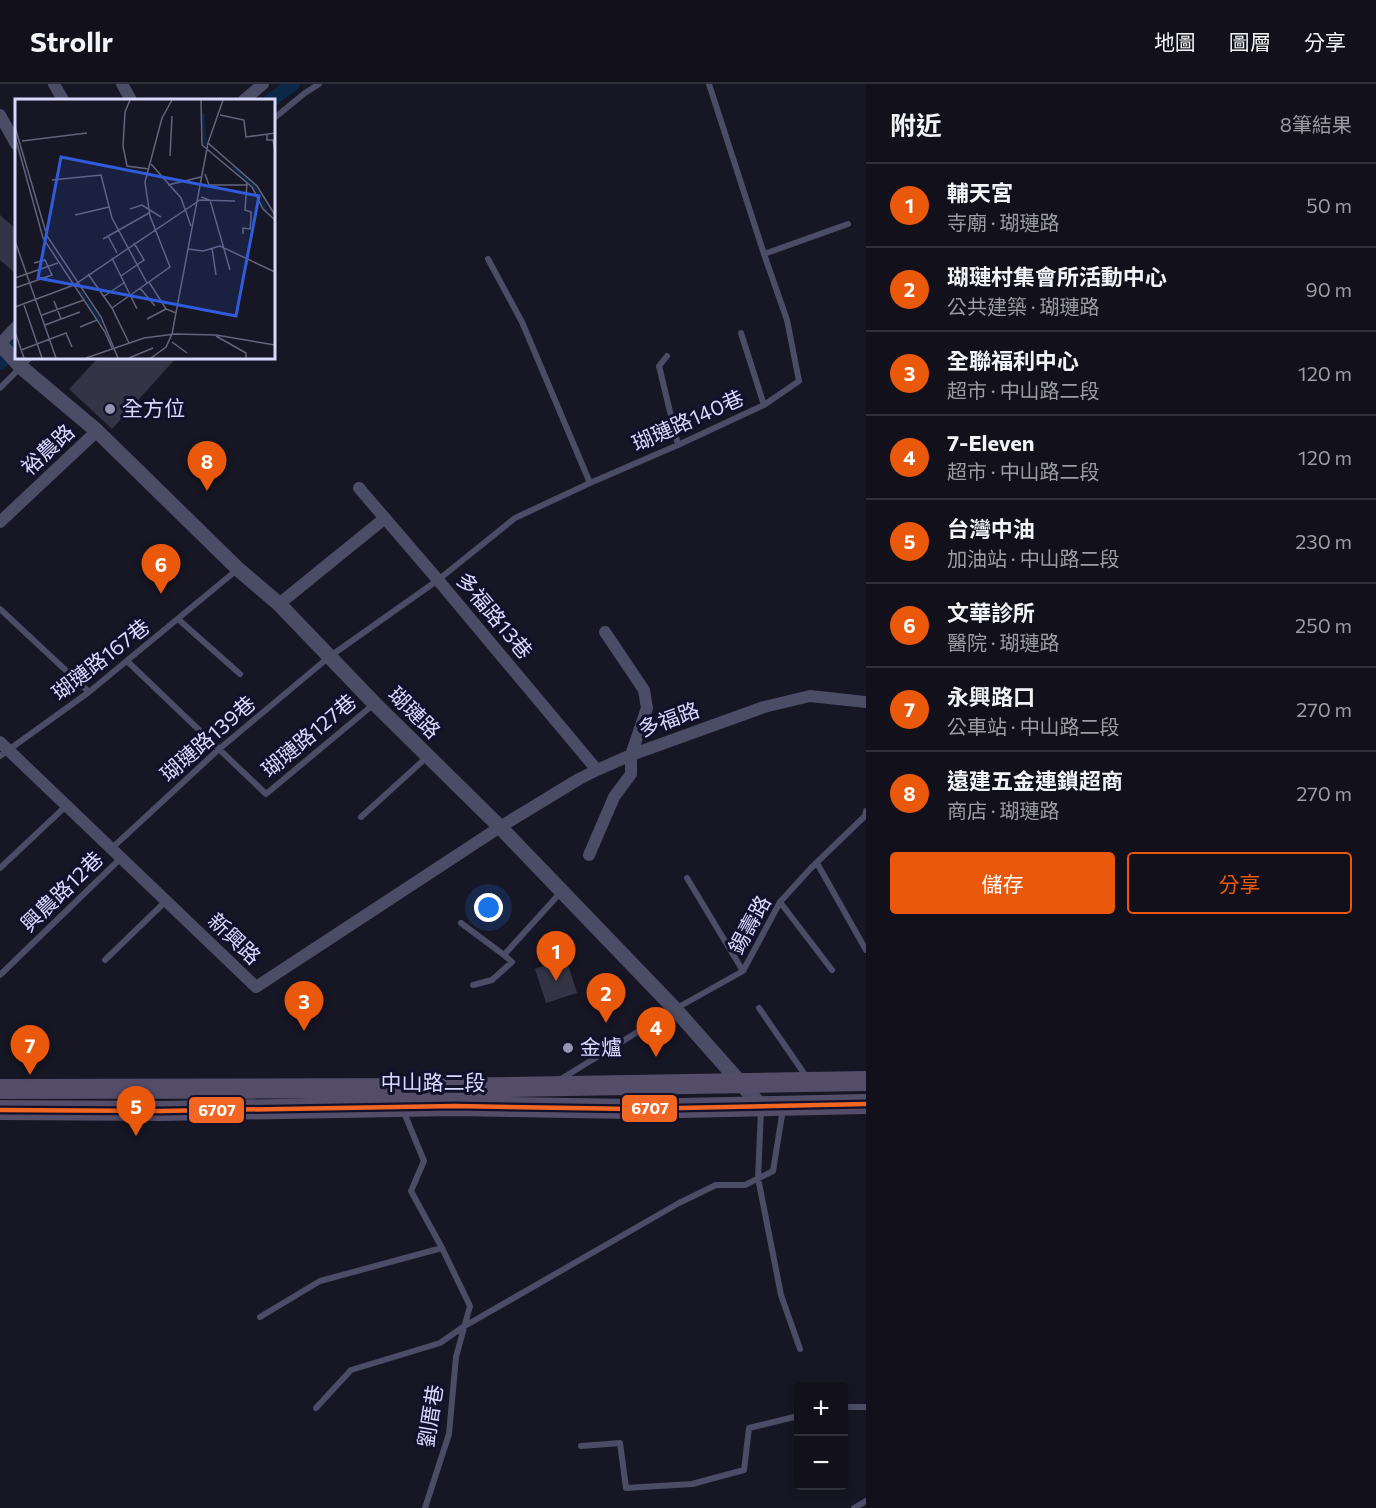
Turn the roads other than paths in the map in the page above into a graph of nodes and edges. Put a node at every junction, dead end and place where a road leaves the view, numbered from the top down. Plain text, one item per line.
1 (54, 84) edge
2 (122, 84) edge
3 (262, 84) edge
4 (319, 84) edge
5 (709, 84) edge
6 (62, 99) edge
7 (130, 99) edge
8 (245, 99) edge
9 (0, 114) edge
10 (274, 118) edge
11 (15, 142) edge
12 (848, 224) dead end
13 (764, 254) junction
14 (488, 260) dead end
15 (15, 328) edge
16 (741, 333) dead end
17 (0, 345) edge
18 (667, 356) dead end
19 (15, 357) edge
20 (24, 364) edge
21 (0, 388) edge
22 (764, 405) junction
23 (97, 431) junction
24 (678, 445) junction
25 (590, 483) junction
26 (359, 488) dead end
27 (385, 518) junction
28 (0, 522) edge
29 (238, 569) junction
30 (438, 580) junction
31 (279, 604) junction
32 (0, 609) edge
33 (178, 619) junction
34 (604, 632) dead end
35 (329, 657) junction
36 (127, 661) junction
37 (240, 674) dead end
38 (89, 692) junction
39 (866, 702) edge
40 (374, 703) junction
41 (3, 749) edge
42 (218, 750) junction
43 (632, 755) junction
44 (428, 757) junction
45 (597, 770) junction
46 (67, 806) junction
47 (866, 812) edge
48 (361, 817) dead end
49 (500, 827) junction
50 (111, 849) junction
51 (589, 855) dead end
52 (121, 858) junction
53 (817, 862) junction
54 (0, 868) edge
55 (687, 878) dead end
56 (562, 891) junction
57 (166, 901) junction
58 (780, 902) junction
59 (460, 923) dead end
60 (866, 950) edge
61 (504, 955) junction
62 (105, 960) dead end
63 (832, 970) dead end
64 (743, 971) junction
65 (0, 975) edge
66 (473, 985) dead end
67 (759, 1008) dead end
68 (675, 1009) junction
69 (584, 1046) dead end
70 (592, 1060) junction
71 (866, 1081) edge
72 (810, 1082) junction
73 (741, 1083) junction
74 (550, 1086) junction
75 (0, 1089) edge
76 (402, 1098) junction
77 (866, 1104) edge
78 (761, 1106) junction
79 (783, 1106) junction
80 (0, 1110) edge
81 (758, 1178) junction
82 (442, 1248) junction
83 (260, 1317) dead end
84 (463, 1327) junction
85 (800, 1349) dead end
86 (848, 1407) edge
87 (866, 1407) edge
88 (316, 1408) dead end
89 (794, 1417) edge
90 (581, 1446) dead end
91 (866, 1501) edge
92 (425, 1508) edge
93 (854, 1508) edge

1 - 6 street
2 - 7 street
3 - 8 street
4 - 10 lane
5 - 13 lane, 瑚璉路140巷
9 - 11 street
12 - 13 lane
13 - 22 lane, 瑚璉路140巷
14 - 25 lane
15 - 17 street
16 - 22 lane
17 - 19 street, 瑚璉路
18 - 24 lane
20 - 21 lane
20 - 23 street, 瑚璉路
22 - 24 lane, 瑚璉路140巷
23 - 28 street, 裕農路
23 - 29 street, 瑚璉路
24 - 25 lane, 瑚璉路140巷
25 - 30 lane, 瑚璉路140巷
26 - 27 street, 多福路13巷
27 - 30 street, 多福路13巷
27 - 31 street
29 - 31 street, 瑚璉路
29 - 33 lane, 瑚璉路167巷
30 - 35 lane, 瑚璉路140巷
30 - 45 street, 多福路13巷
31 - 35 street, 瑚璉路
32 - 38 lane
33 - 36 lane, 瑚璉路167巷
33 - 37 lane
34 - 43 street
35 - 40 street, 瑚璉路
35 - 42 lane, 瑚璉路139巷
36 - 38 lane, 瑚璉路167巷
36 - 42 lane
38 - 41 lane, 瑚璉路167巷
39 - 43 street, 多福路
40 - 42 lane, 瑚璉路127巷
40 - 44 street, 瑚璉路
41 - 46 street, 新興路
42 - 50 lane, 瑚璉路139巷
43 - 45 street, 多福路
43 - 51 street
44 - 48 lane
44 - 49 street, 瑚璉路
45 - 49 street, 多福路
46 - 50 street, 新興路
46 - 54 lane
47 - 53 lane, 錫壽路
49 - 56 street, 瑚璉路
49 - 57 street, 新興路
50 - 52 street, 新興路
52 - 57 street, 新興路
52 - 65 lane, 興農路12巷
53 - 58 lane, 錫壽路
53 - 60 lane
55 - 64 lane
56 - 61 lane
56 - 68 street, 瑚璉路
57 - 62 lane
58 - 63 lane
58 - 64 lane, 錫壽路
59 - 61 lane
61 - 66 lane
64 - 68 lane, 錫壽路
67 - 72 lane
68 - 70 lane, 錫壽路
68 - 73 street, 瑚璉路
69 - 70 lane
70 - 74 lane, 錫壽路
71 - 72 main road, 中山路二段
72 - 73 main road, 中山路二段
73 - 74 main road, 中山路二段
73 - 78 street, 瑚璉路
74 - 76 main road, 中山路二段
75 - 76 main road, 中山路二段
76 - 78 main road, 中山路二段
76 - 80 main road, 中山路二段
76 - 82 lane, 劉厝巷
77 - 79 main road, 中山路二段
78 - 79 main road, 中山路二段
78 - 81 lane
79 - 81 lane
81 - 84 lane
81 - 85 lane
82 - 83 lane
82 - 84 lane, 劉厝巷
84 - 88 lane
84 - 92 lane, 劉厝巷
86 - 87 lane
89 - 90 lane
91 - 93 lane

